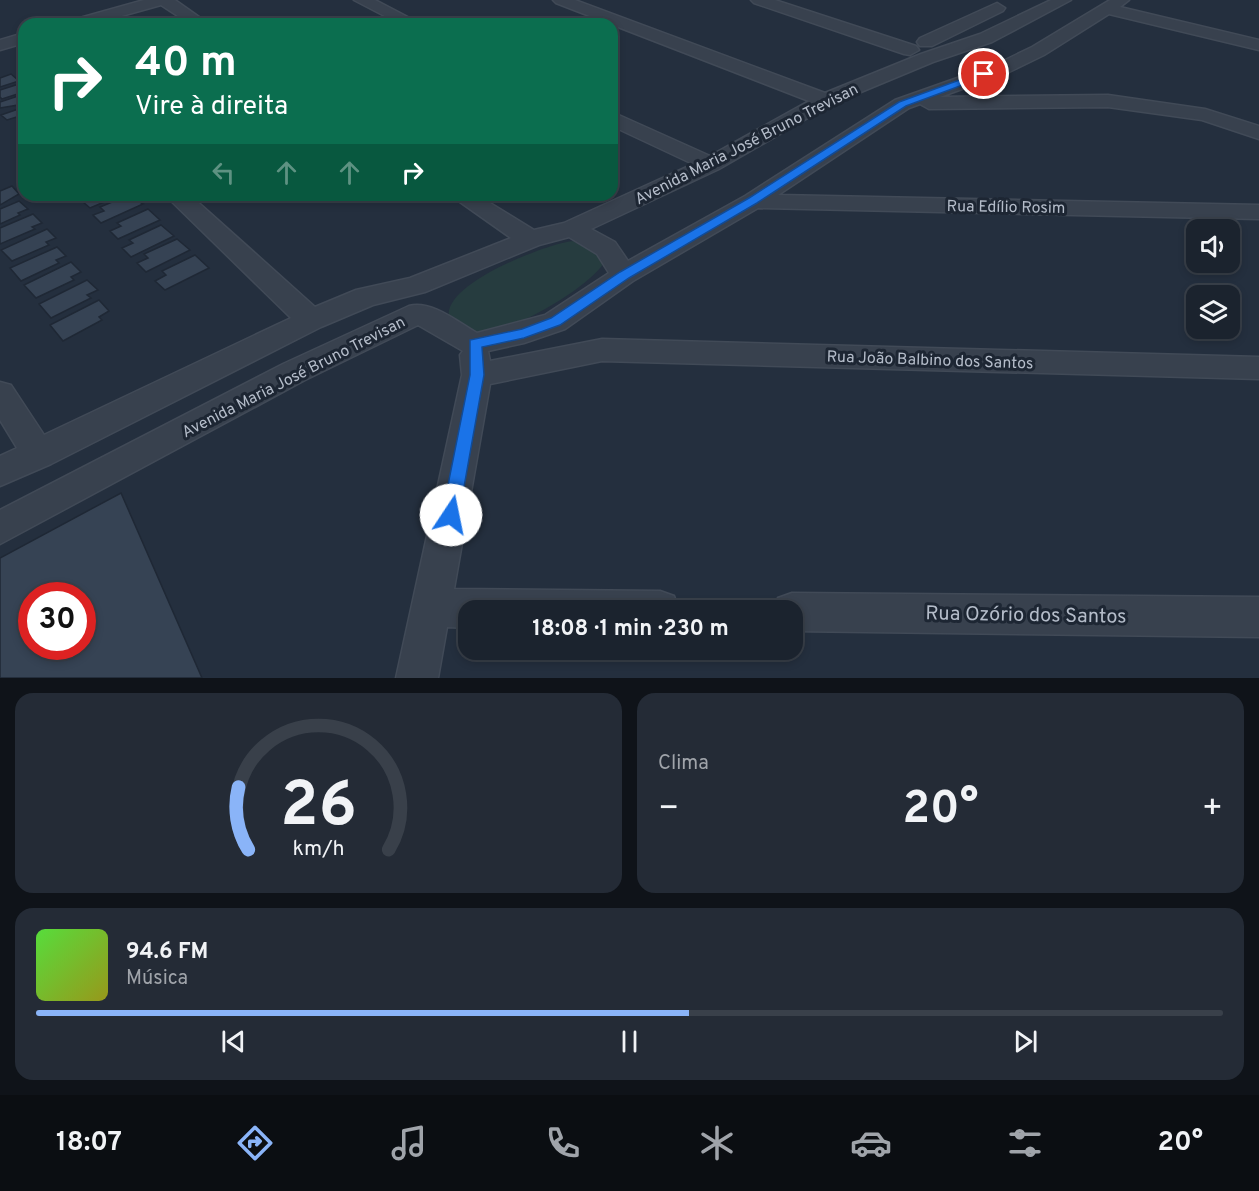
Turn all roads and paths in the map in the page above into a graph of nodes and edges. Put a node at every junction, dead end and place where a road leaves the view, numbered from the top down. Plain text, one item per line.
1 (163, 0) edge
2 (362, 0) edge
3 (561, 0) edge
4 (759, 0) edge
5 (1063, 0) edge
6 (978, 3) dead end
7 (1113, 5) edge
8 (997, 8) junction
9 (1034, 16) junction
10 (97, 18) edge
11 (192, 18) edge
12 (400, 18) edge
13 (609, 18) edge
14 (618, 22) edge
15 (1259, 45) edge
16 (919, 54) junction
17 (825, 100) junction
18 (902, 104) junction
19 (618, 121) edge
20 (1259, 133) edge
21 (711, 164) junction
22 (183, 201) edge
23 (470, 201) edge
24 (753, 201) junction
25 (1259, 212) edge
26 (572, 228) junction
27 (530, 239) junction
28 (624, 275) junction
29 (418, 299) junction
30 (311, 320) junction
31 (555, 321) junction
32 (602, 350) junction
33 (476, 359) junction
34 (1259, 368) edge
35 (0, 394) edge
36 (39, 454) junction
37 (0, 472) edge
38 (0, 528) edge
39 (433, 608) junction
40 (458, 608) edge
41 (803, 612) edge
42 (1259, 617) edge
43 (417, 678) edge

1 - 10 street
1 - 11 street
2 - 12 street
3 - 13 street
4 - 16 street
5 - 9 street, Avenida Maria José Bruno Trevisan
6 - 8 street
7 - 15 street
7 - 18 street
8 - 9 street
8 - 16 street
9 - 16 street, Avenida Maria José Bruno Trevisan
14 - 17 street
16 - 17 street, Avenida Maria José Bruno Trevisan
17 - 21 street, Avenida Maria José Bruno Trevisan
18 - 20 street
18 - 24 street
19 - 21 street
21 - 26 street, Avenida Maria José Bruno Trevisan
22 - 30 street
23 - 27 street
24 - 25 street, Rua Edílio Rosim
24 - 28 street
26 - 27 street, Avenida Maria José Bruno Trevisan
26 - 28 street
27 - 29 street, Avenida Maria José Bruno Trevisan
28 - 31 street
29 - 30 street, Avenida Maria José Bruno Trevisan
29 - 33 street, Avenida Maria José Bruno Trevisan
29 - 38 street, Avenida Maria José Bruno Trevisan
30 - 36 street, Avenida Maria José Bruno Trevisan
31 - 32 street
31 - 33 street
32 - 33 street, Rua João Balbino dos Santos
32 - 34 street, Rua João Balbino dos Santos
33 - 39 street
35 - 36 street
36 - 37 street, Avenida Maria José Bruno Trevisan
39 - 40 street
39 - 43 street
41 - 42 street, Rua Ozório dos Santos

